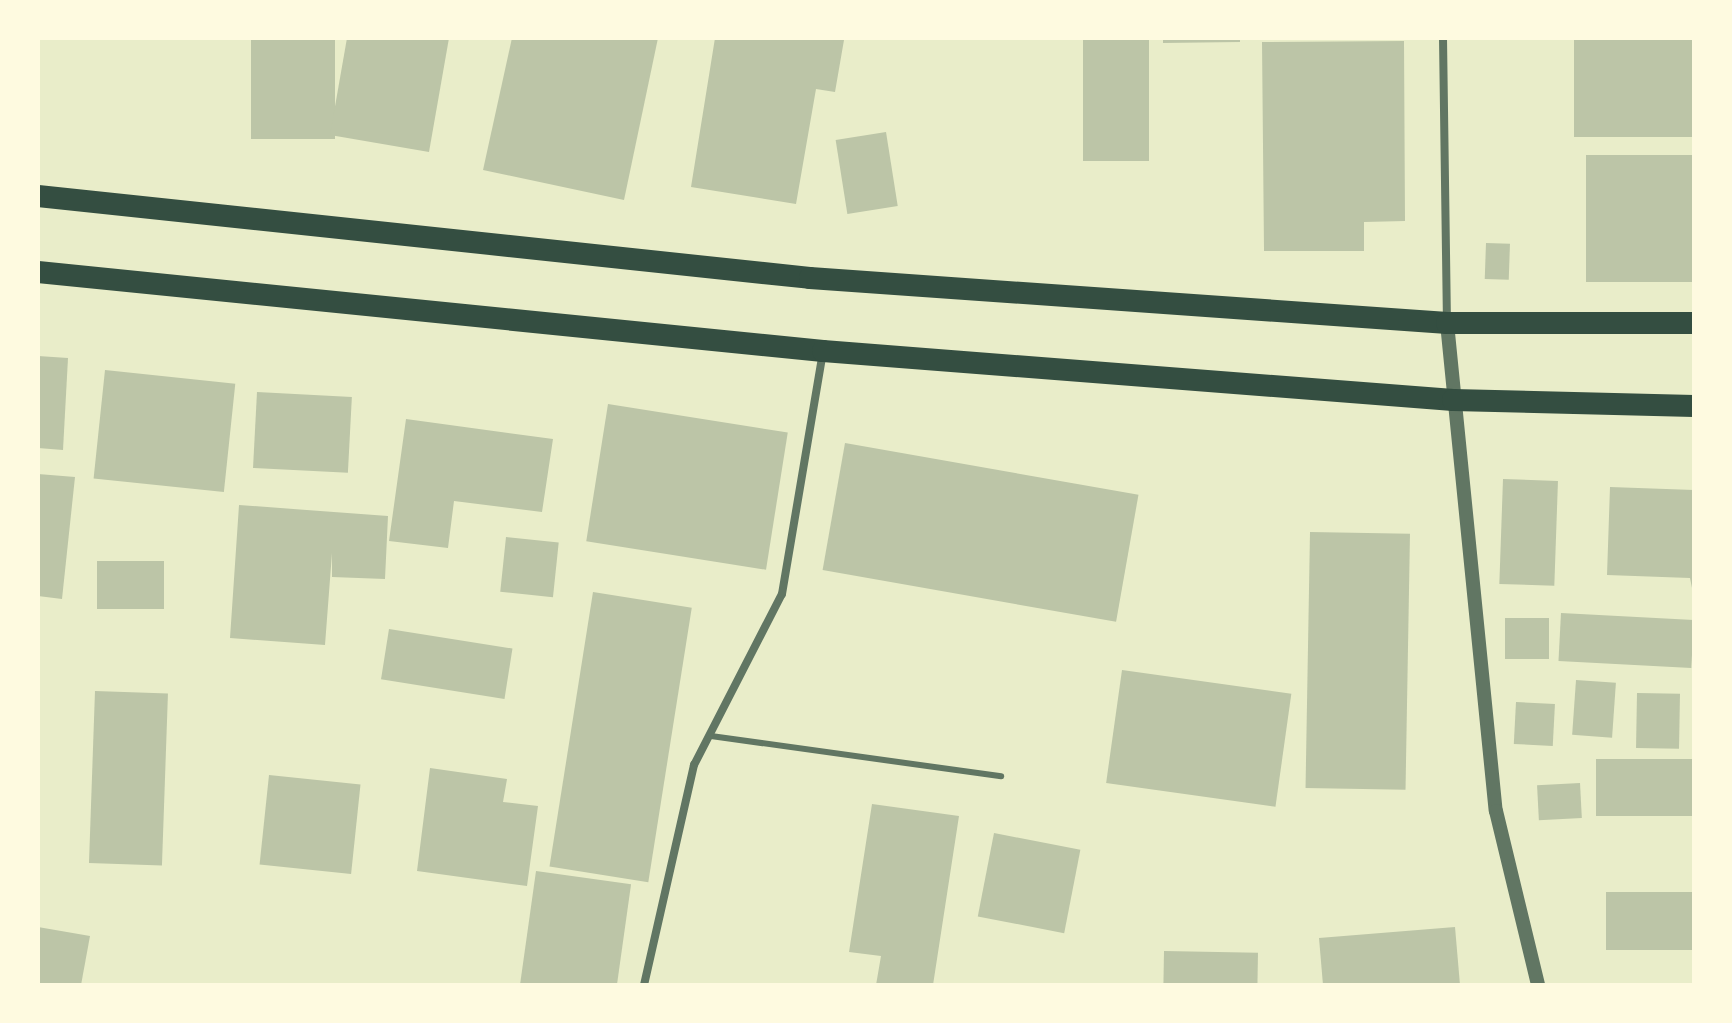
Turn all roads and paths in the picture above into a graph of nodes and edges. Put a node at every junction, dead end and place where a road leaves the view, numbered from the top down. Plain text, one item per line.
1 (1443, 38) edge
2 (38, 196) edge
3 (38, 272) edge
4 (1447, 323) junction
5 (1694, 323) edge
6 (823, 351) junction
7 (1453, 400) junction
8 (1694, 406) edge
9 (711, 736) junction
10 (1001, 776) dead end
11 (644, 985) edge
12 (1538, 985) edge

1 - 4 street
2 - 4 highway
3 - 6 highway
4 - 5 highway
4 - 7 street
6 - 7 highway
6 - 9 street
7 - 8 highway
7 - 12 street
9 - 10 lane
9 - 11 street

